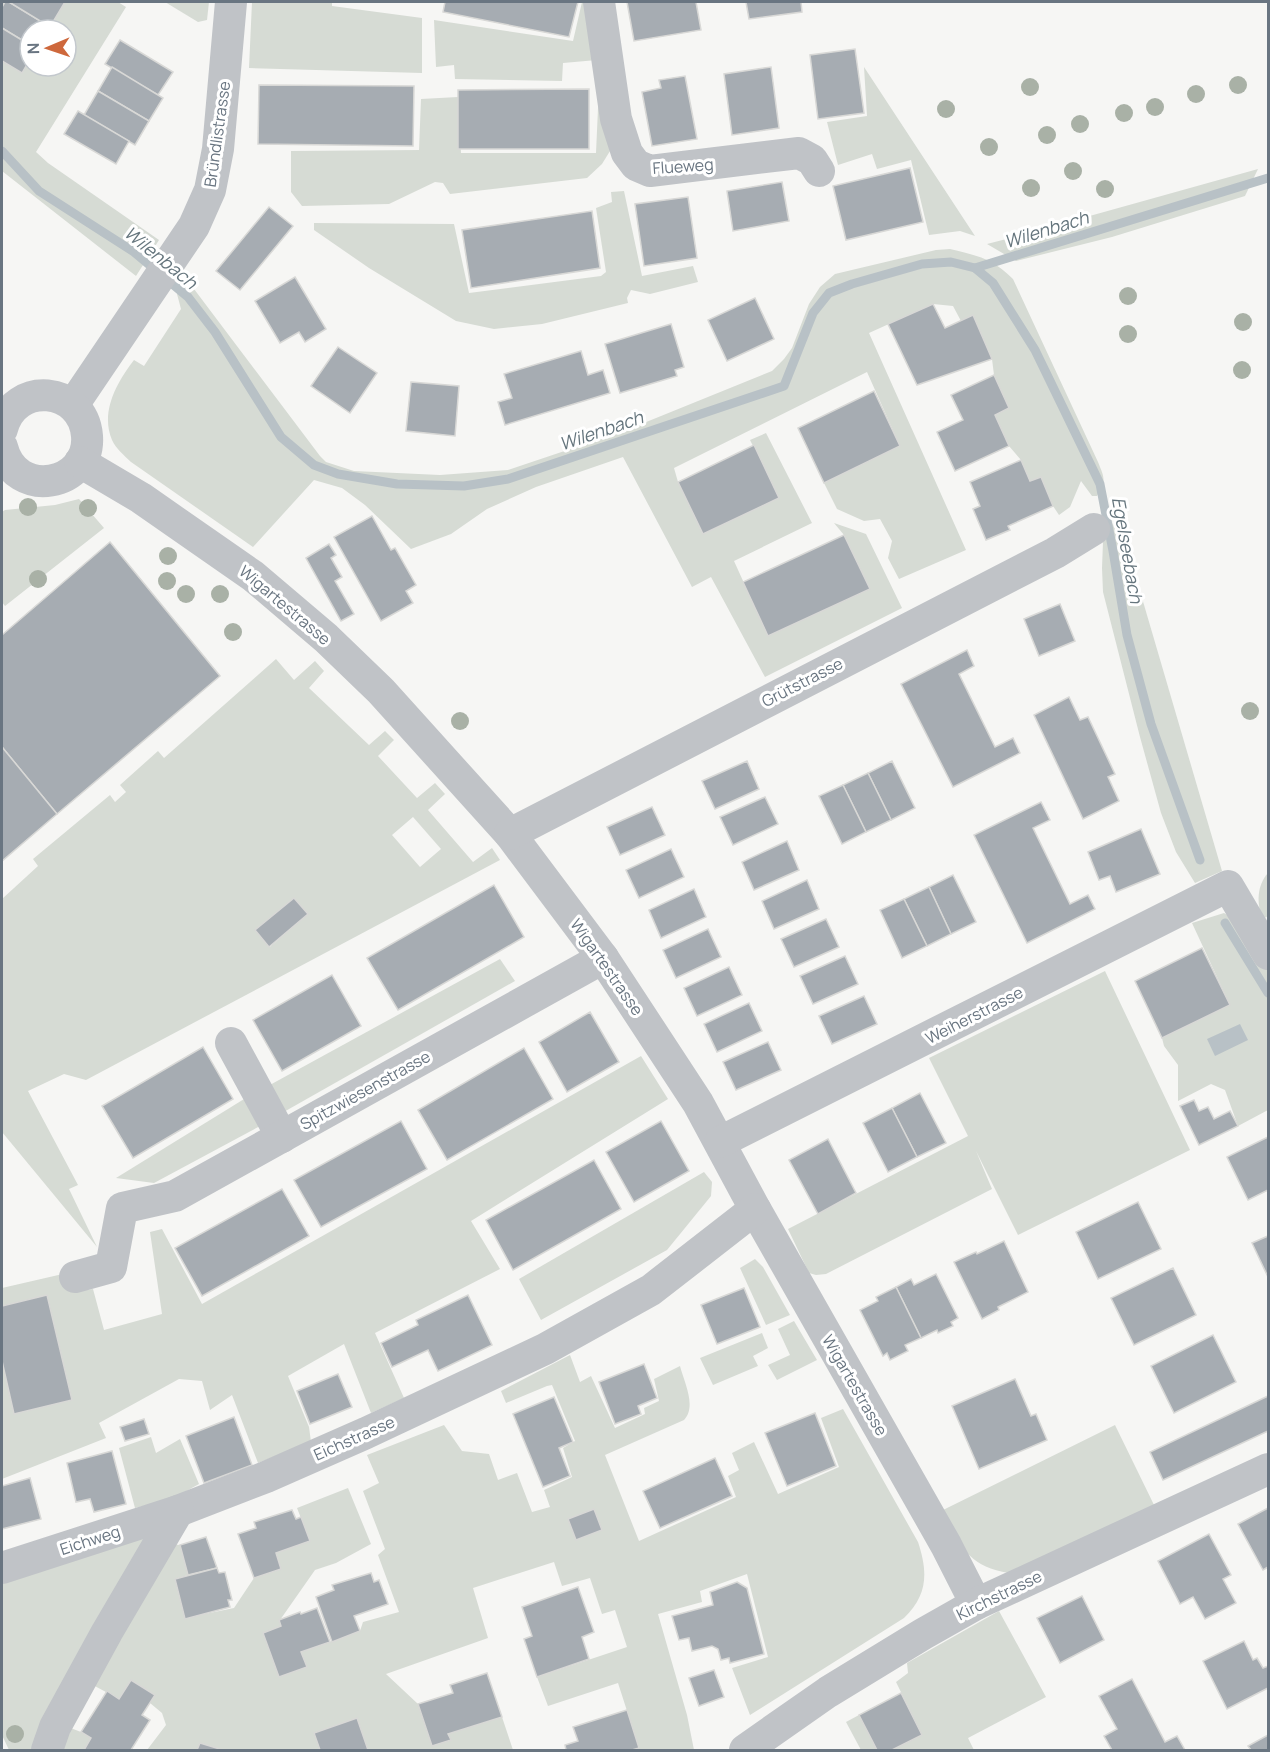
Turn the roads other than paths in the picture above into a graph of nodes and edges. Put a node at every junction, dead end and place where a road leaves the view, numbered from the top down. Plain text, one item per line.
1 (231, 2) edge
2 (599, 2) edge
3 (819, 171) dead end
4 (73, 405) junction
5 (4, 417) edge
6 (80, 462) junction
7 (5, 463) edge
8 (1094, 529) dead end
9 (510, 834) junction
10 (1269, 954) edge
11 (603, 958) junction
12 (231, 1043) dead end
13 (282, 1137) junction
14 (720, 1142) junction
15 (755, 1209) junction
16 (75, 1277) dead end
17 (1269, 1468) edge
18 (178, 1511) junction
19 (2, 1568) edge
20 (976, 1604) junction
21 (47, 1750) edge
22 (745, 1750) edge

1 - 4 street, Bründlistrasse
2 - 3 street, Flueweg
4 - 5 street
4 - 6 street
6 - 7 street
6 - 9 street, Wigartestrasse
8 - 9 street, Grütstrasse
9 - 11 street, Wigartestrasse
10 - 14 street, Weiherstrasse
11 - 13 street, Spitzwiesenstrasse
11 - 14 street, Wigartestrasse
12 - 13 street
13 - 16 street, Spitzwiesenstrasse
14 - 15 street, Wigartestrasse
15 - 18 street, Eichstrasse
15 - 20 street, Wigartestrasse
17 - 20 street, Kirchstrasse
18 - 19 street, Eichweg
18 - 21 street
20 - 22 street, Kirchstrasse

